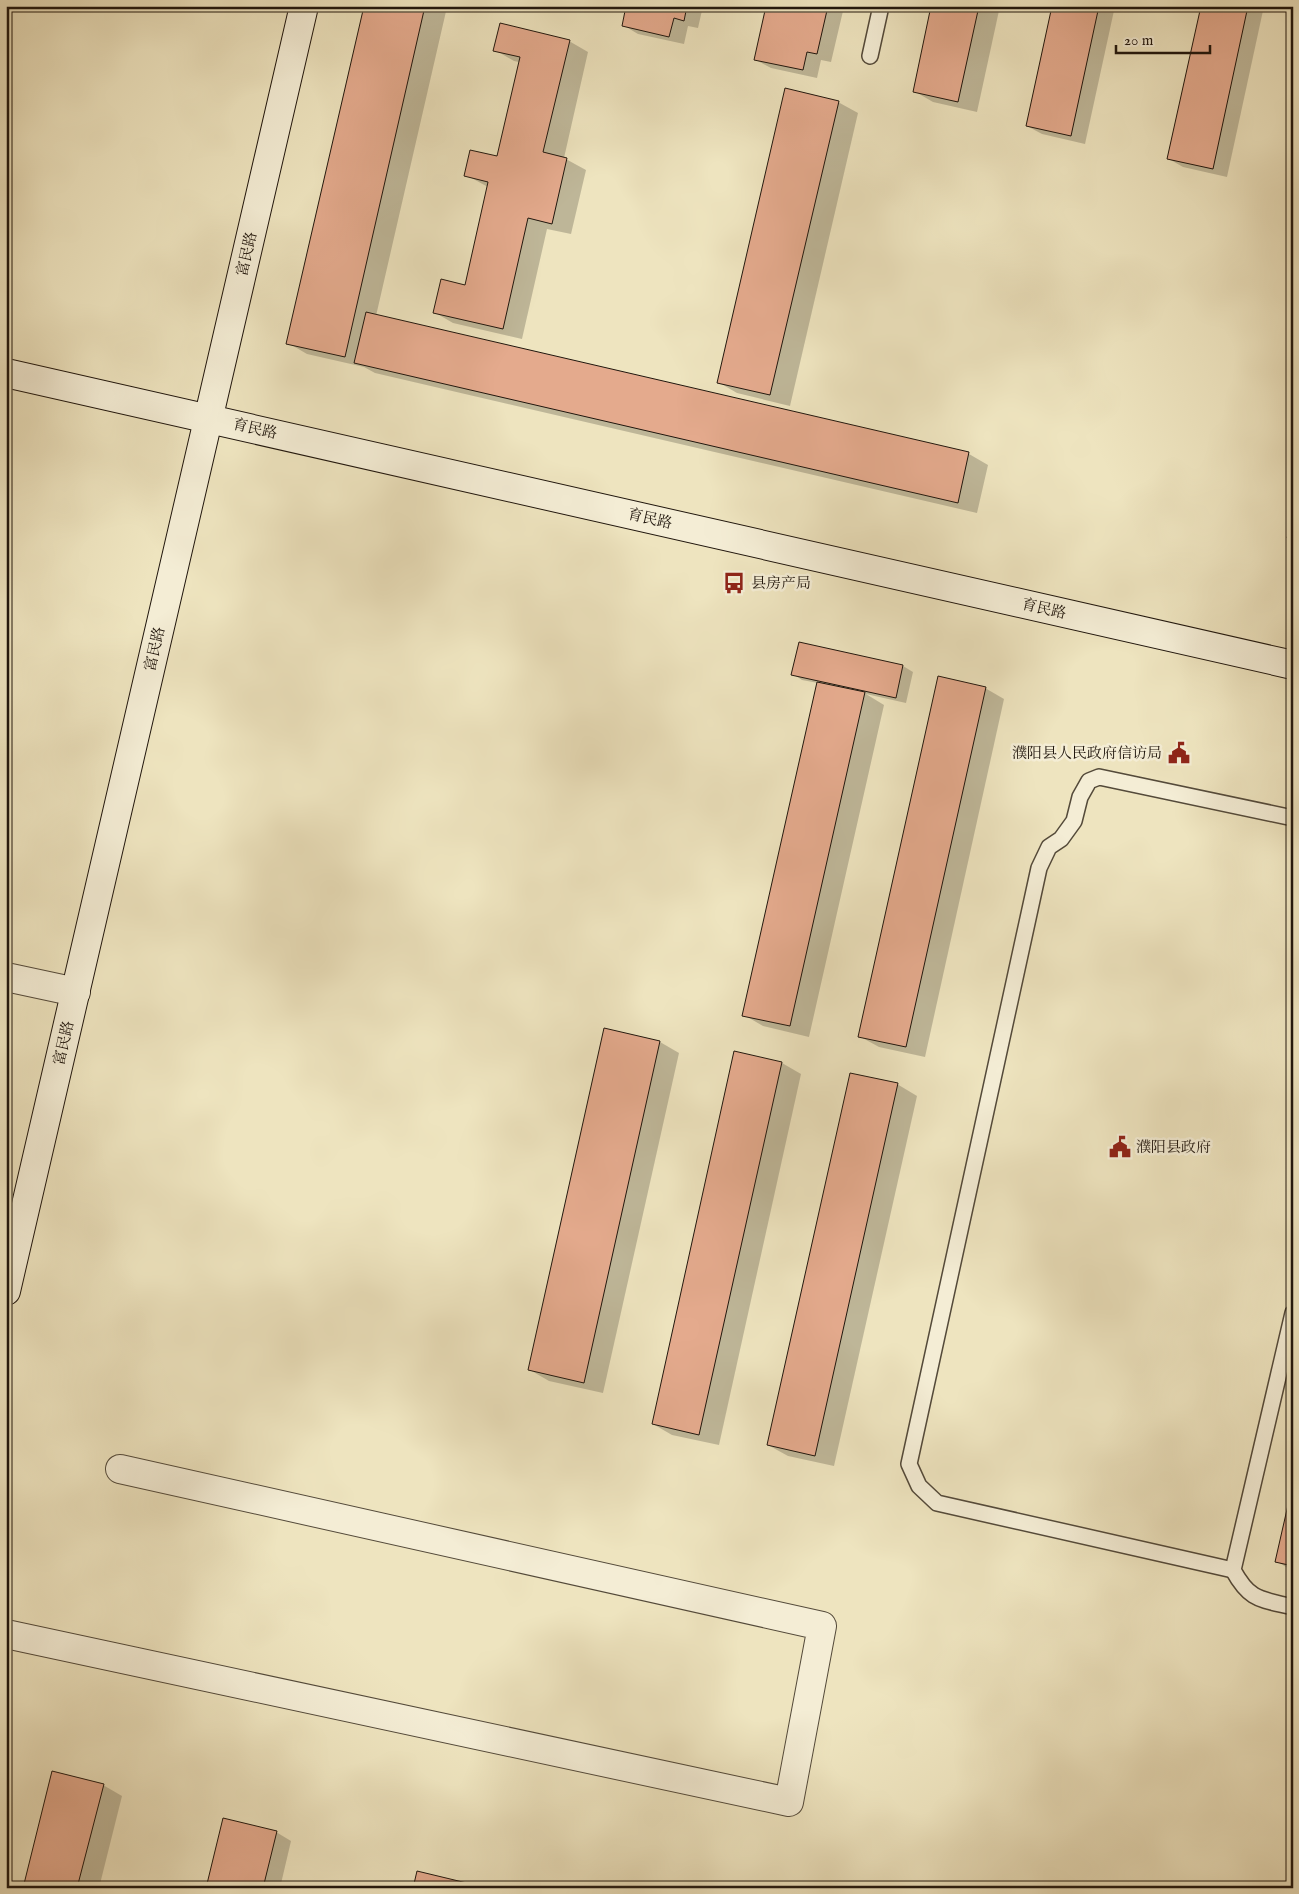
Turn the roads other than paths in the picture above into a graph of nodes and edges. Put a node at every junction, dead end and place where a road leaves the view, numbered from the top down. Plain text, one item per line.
1 (304, 6) edge
2 (881, 6) edge
3 (870, 56) dead end
4 (6, 373) edge
5 (208, 419) junction
6 (1293, 665) edge
7 (1293, 818) edge
8 (6, 977) edge
9 (76, 992) junction
10 (6, 1291) edge
11 (1293, 1313) edge
12 (120, 1469) dead end
13 (1233, 1570) junction
14 (1293, 1606) edge
15 (6, 1634) edge

1 - 5 street, 富民路
2 - 3 lane
4 - 5 street, 育民路
5 - 6 street, 育民路
5 - 9 street, 富民路
7 - 13 lane
8 - 9 street
9 - 10 street, 富民路
11 - 13 lane
12 - 15 street
13 - 14 lane

